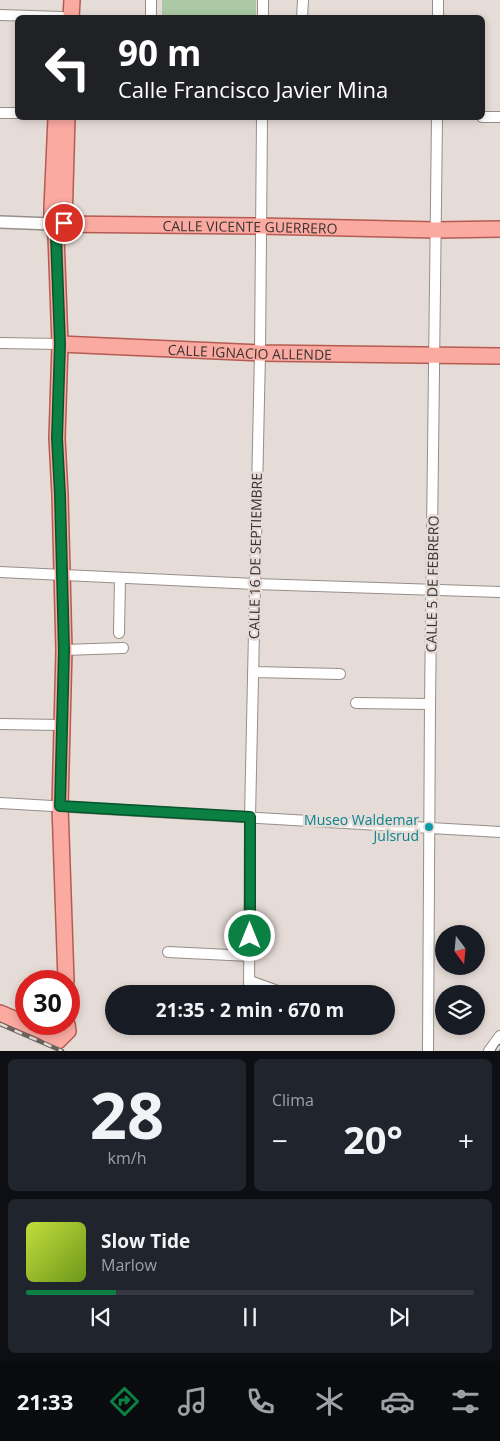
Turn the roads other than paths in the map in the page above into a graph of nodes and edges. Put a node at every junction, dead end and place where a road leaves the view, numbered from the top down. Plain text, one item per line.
1 (63, 0) edge
2 (72, 0) edge
3 (152, 0) edge
4 (263, 0) edge
5 (303, 0) edge
6 (438, 0) edge
7 (0, 15) edge
8 (15, 15) edge
9 (62, 15) edge
10 (71, 15) edge
11 (151, 15) edge
12 (262, 15) edge
13 (302, 15) edge
14 (438, 15) edge
15 (0, 113) edge
16 (15, 113) edge
17 (485, 117) edge
18 (500, 117) edge
19 (56, 120) edge
20 (67, 120) edge
21 (262, 120) edge
22 (437, 120) edge
23 (0, 222) edge
24 (260, 226) junction
25 (57, 228) junction
26 (500, 229) edge
27 (436, 230) junction
28 (0, 343) edge
29 (60, 344) junction
30 (260, 353) junction
31 (436, 355) junction
32 (500, 356) edge
33 (0, 572) edge
34 (61, 575) junction
35 (120, 578) junction
36 (255, 584) junction
37 (432, 590) junction
38 (500, 592) edge
39 (119, 633) dead end
40 (123, 648) dead end
41 (64, 650) junction
42 (253, 672) junction
43 (340, 674) dead end
44 (356, 704) dead end
45 (430, 704) junction
46 (0, 724) edge
47 (61, 725) junction
48 (0, 803) edge
49 (60, 806) junction
50 (250, 817) junction
51 (430, 826) junction
52 (500, 832) edge
53 (168, 952) dead end
54 (250, 956) junction
55 (66, 970) edge
56 (250, 981) junction
57 (250, 985) edge
58 (261, 985) edge
59 (0, 1013) edge
60 (15, 1019) edge
61 (48, 1035) edge
62 (64, 1035) edge
63 (500, 1036) edge
64 (428, 1051) edge
65 (489, 1051) edge

1 - 9 main road
2 - 10 main road
3 - 11 street
4 - 12 street
5 - 13 street
6 - 14 street
7 - 8 street
15 - 16 street
17 - 18 street
19 - 25 main road
20 - 25 main road
21 - 24 street, CALLE 16 DE SEPTIEMBRE
22 - 27 street, CALLE 5 DE FEBRERO
23 - 25 street, CALLE VICENTE GUERRERO
24 - 25 main road, CALLE VICENTE GUERRERO
24 - 27 main road, CALLE VICENTE GUERRERO
24 - 30 street, CALLE 16 DE SEPTIEMBRE
25 - 29 main road
26 - 27 main road, CALLE VICENTE GUERRERO
27 - 31 street, CALLE 5 DE FEBRERO
28 - 29 street, CALLE IGNACIO ALLENDE
29 - 30 main road, CALLE IGNACIO ALLENDE
29 - 34 main road
30 - 31 main road, CALLE IGNACIO ALLENDE
30 - 36 street, CALLE 16 DE SEPTIEMBRE
31 - 32 main road, CALLE IGNACIO ALLENDE
31 - 37 street, CALLE 5 DE FEBRERO
33 - 34 street
34 - 35 street
34 - 41 main road
35 - 36 street
35 - 39 street
36 - 37 street
36 - 42 street, CALLE 16 DE SEPTIEMBRE
37 - 38 street
37 - 45 street, CALLE 5 DE FEBRERO
40 - 41 street
41 - 47 main road
42 - 43 street
42 - 50 street, CALLE 16 DE SEPTIEMBRE
44 - 45 street
45 - 51 street, CALLE 5 DE FEBRERO
46 - 47 street
47 - 49 main road
48 - 49 street
49 - 50 street
49 - 55 main road
50 - 51 street
50 - 54 street, CALLE 16 DE SEPTIEMBRE
51 - 52 street
51 - 64 street, CALLE 5 DE FEBRERO
53 - 54 street
54 - 56 street, CALLE 16 DE SEPTIEMBRE
56 - 57 street, CALLE 16 DE SEPTIEMBRE
56 - 58 street
59 - 60 main road
61 - 62 main road
63 - 65 street

